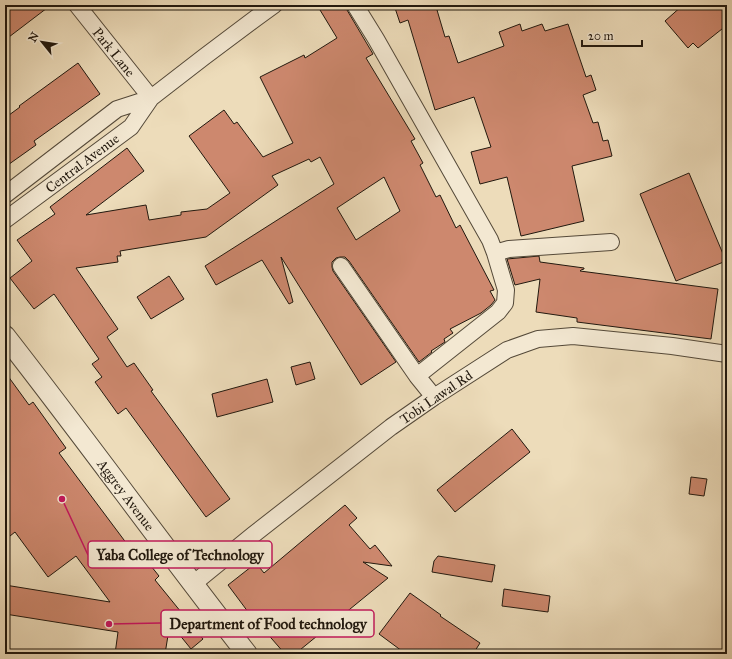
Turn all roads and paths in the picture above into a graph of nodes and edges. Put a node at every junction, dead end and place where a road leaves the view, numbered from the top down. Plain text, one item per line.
1 (77, 5) edge
2 (274, 5) edge
3 (355, 5) edge
4 (152, 98) junction
5 (5, 195) edge
6 (6, 217) edge
7 (611, 242) dead end
8 (495, 254) junction
9 (341, 266) dead end
10 (5, 336) edge
11 (727, 354) edge
12 (417, 376) junction
13 (434, 397) junction
14 (192, 584) junction
15 (247, 654) edge

1 - 4 street, Park Lane
2 - 4 street, Central Avenue
3 - 8 street
4 - 5 street, Central Avenue
4 - 6 street, Central Avenue
7 - 8 street
8 - 12 street
9 - 12 street
10 - 14 street, Aggrey Avenue
11 - 13 street, Tobi Lawal Rd
12 - 13 street
13 - 14 street, Tobi Lawal Rd
14 - 15 street, Aggrey Avenue

